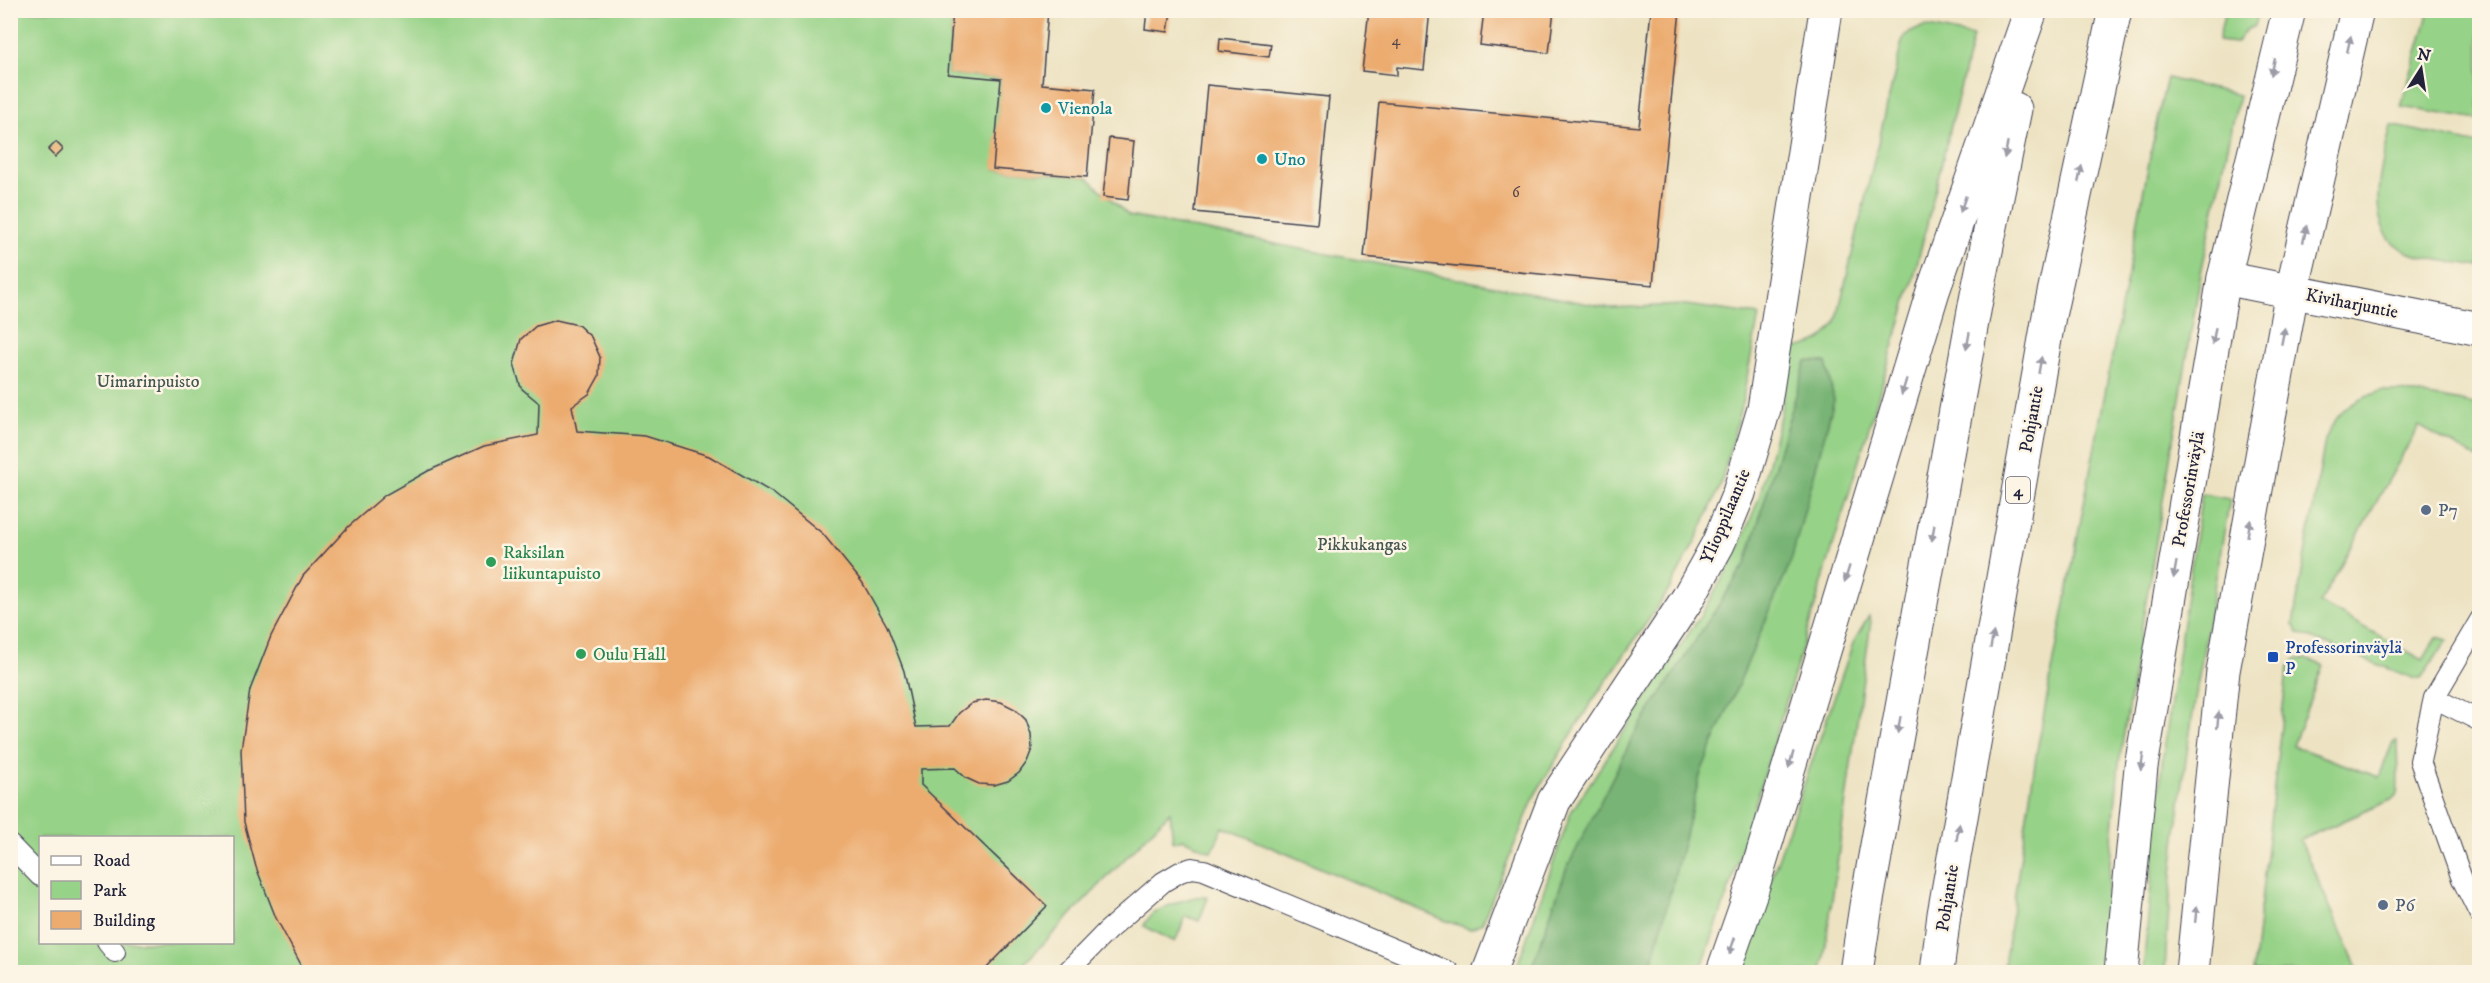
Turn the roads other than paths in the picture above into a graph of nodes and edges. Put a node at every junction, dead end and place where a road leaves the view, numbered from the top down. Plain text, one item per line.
1 (1826, 10) edge
2 (2033, 10) edge
3 (2115, 10) edge
4 (2289, 10) edge
5 (2357, 10) edge
6 (2224, 278) junction
7 (2292, 291) junction
8 (2480, 329) edge
9 (2480, 620) edge
10 (2434, 699) junction
11 (2480, 721) edge
12 (10, 845) edge
13 (39, 875) edge
14 (2471, 877) edge
15 (2480, 915) edge
16 (1067, 972) edge
17 (1449, 972) edge
18 (1489, 972) edge
19 (1723, 972) edge
20 (1857, 972) edge
21 (1937, 972) edge
22 (2121, 972) edge
23 (2192, 972) edge

1 - 18 main road, Ylioppilaantie
2 -> 19 main road
2 -> 20 main road
21 -> 3 main road, Pohjantie / 4
4 -> 6 main road, Professorinväylä
7 -> 5 main road
6 - 7 main road, Kiviharjuntie
6 -> 22 main road, Professorinväylä
7 - 8 main road, Kiviharjuntie
23 -> 7 main road
9 - 10 lane
10 - 11 lane
10 - 14 lane
12 - 13 lane
14 - 15 lane
16 - 17 lane

